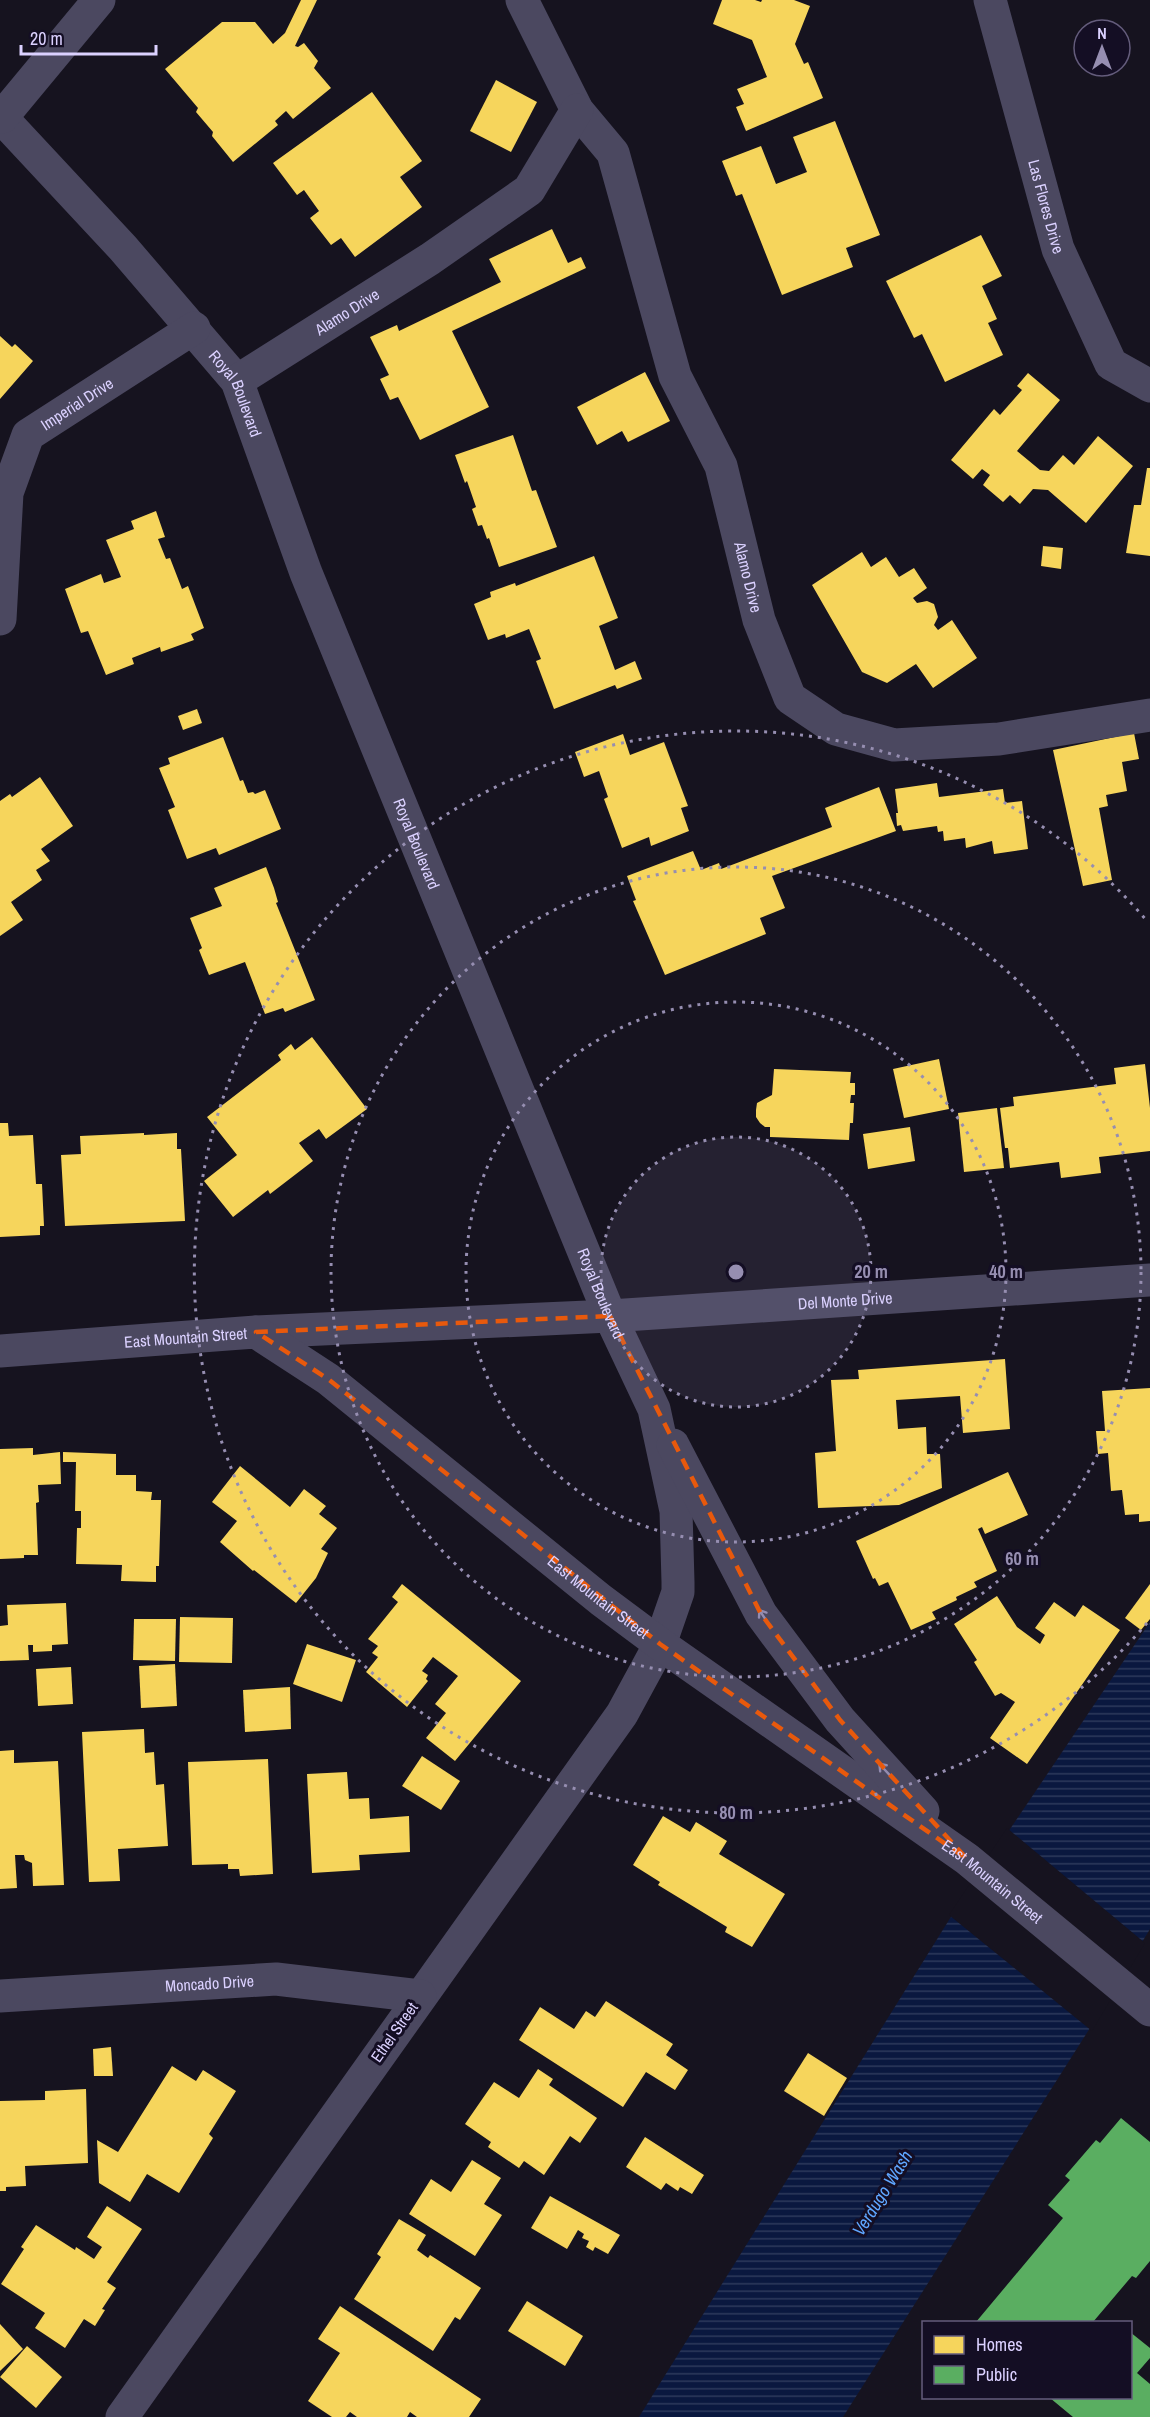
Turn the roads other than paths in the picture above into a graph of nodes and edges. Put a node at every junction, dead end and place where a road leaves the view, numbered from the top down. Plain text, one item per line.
1 (99, 0) edge
2 (522, 0) edge
3 (990, 0) edge
4 (577, 110) junction
5 (1, 117) edge
6 (194, 328) junction
7 (237, 381) junction
8 (1150, 386) edge
9 (0, 619) edge
10 (1150, 715) edge
11 (1150, 1280) edge
12 (610, 1316) junction
13 (256, 1332) junction
14 (0, 1351) edge
15 (654, 1409) junction
16 (660, 1644) junction
17 (967, 1859) junction
18 (0, 1996) edge
19 (420, 1996) junction
20 (1139, 2002) edge
21 (122, 2417) edge

1 - 5 street
2 - 4 street, Alamo Drive
3 - 8 street, Las Flores Drive
4 - 7 street, Alamo Drive
4 - 10 street, Alamo Drive
5 - 6 street, Royal Boulevard
6 - 7 street, Royal Boulevard
6 - 9 street, Imperial Drive
7 - 12 street, Royal Boulevard
11 - 12 street, Del Monte Drive
12 - 13 street, Del Monte Drive
12 - 15 street, Royal Boulevard
13 - 14 street, East Mountain Street
13 - 16 street, East Mountain Street
15 - 16 street, Royal Boulevard
17 -> 15 street
16 - 17 street, East Mountain Street
16 - 19 street, Ethel Street
17 - 20 street, East Mountain Street
18 - 19 street, Moncado Drive
19 - 21 street, Ethel Street

